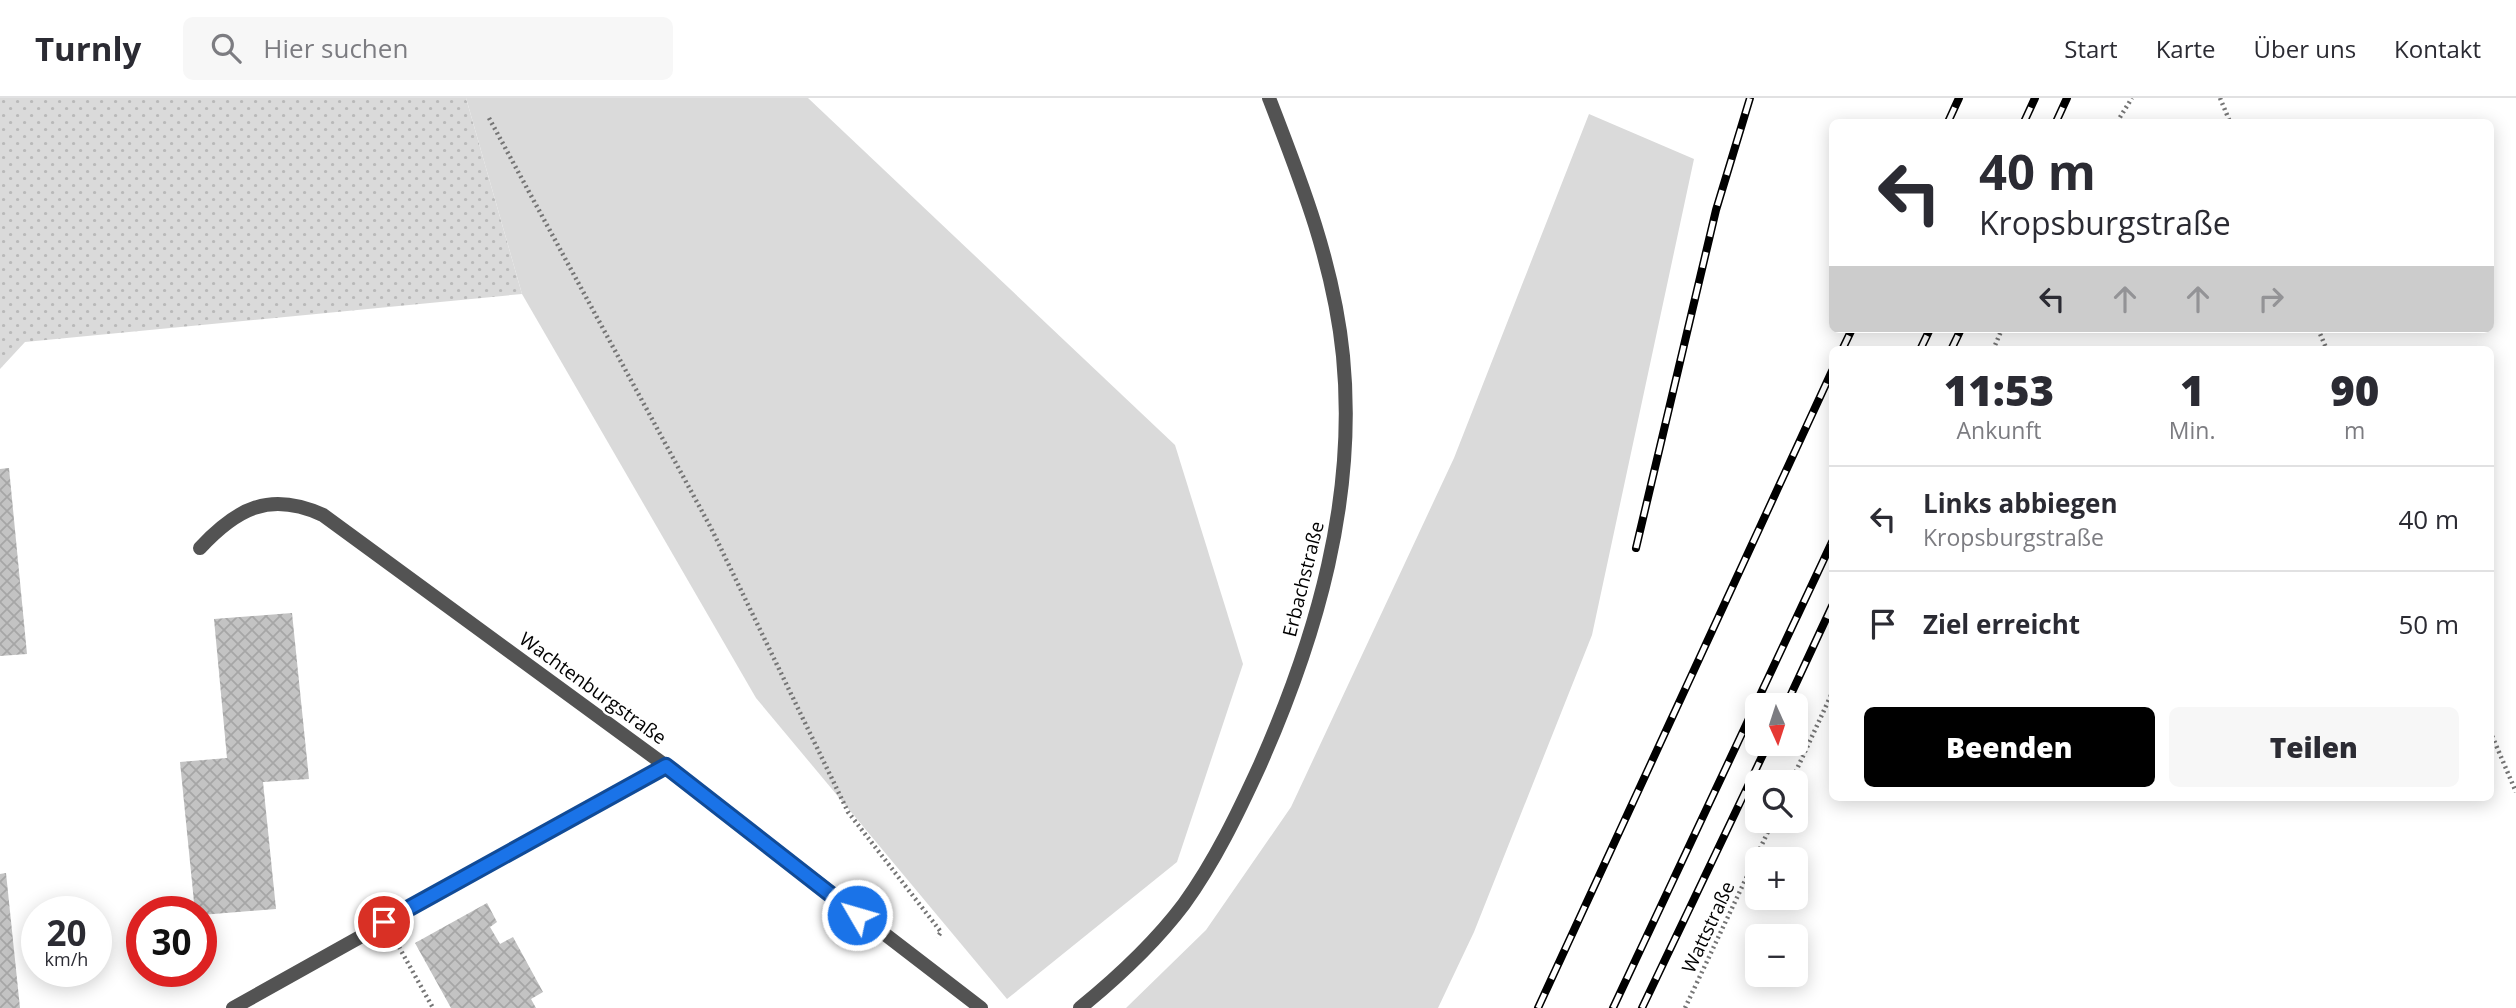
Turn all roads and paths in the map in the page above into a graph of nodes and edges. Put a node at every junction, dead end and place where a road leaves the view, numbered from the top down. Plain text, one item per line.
1 (1269, 98) edge
2 (2132, 98) edge
3 (2220, 98) edge
4 (489, 118) dead end
5 (2119, 119) edge
6 (2229, 119) edge
7 (200, 548) dead end
8 (1829, 700) edge
9 (2494, 740) edge
10 (666, 766) junction
11 (1797, 770) edge
12 (2516, 792) edge
13 (1767, 833) edge
14 (384, 922) junction
15 (921, 965) junction
16 (233, 1008) edge
17 (433, 1008) edge
18 (981, 1008) edge
19 (1080, 1008) edge
20 (1685, 1008) edge

1 - 19 street, Erbachstraße
2 - 5 path
3 - 6 path
4 - 15 path
7 - 10 street, Wachtenburgstraße
8 - 11 path
9 - 12 path
10 - 14 street
10 - 15 street, Wachtenburgstraße
13 - 20 path, Wattstraße
14 - 16 street
14 - 17 path
15 - 18 street, Wachtenburgstraße

